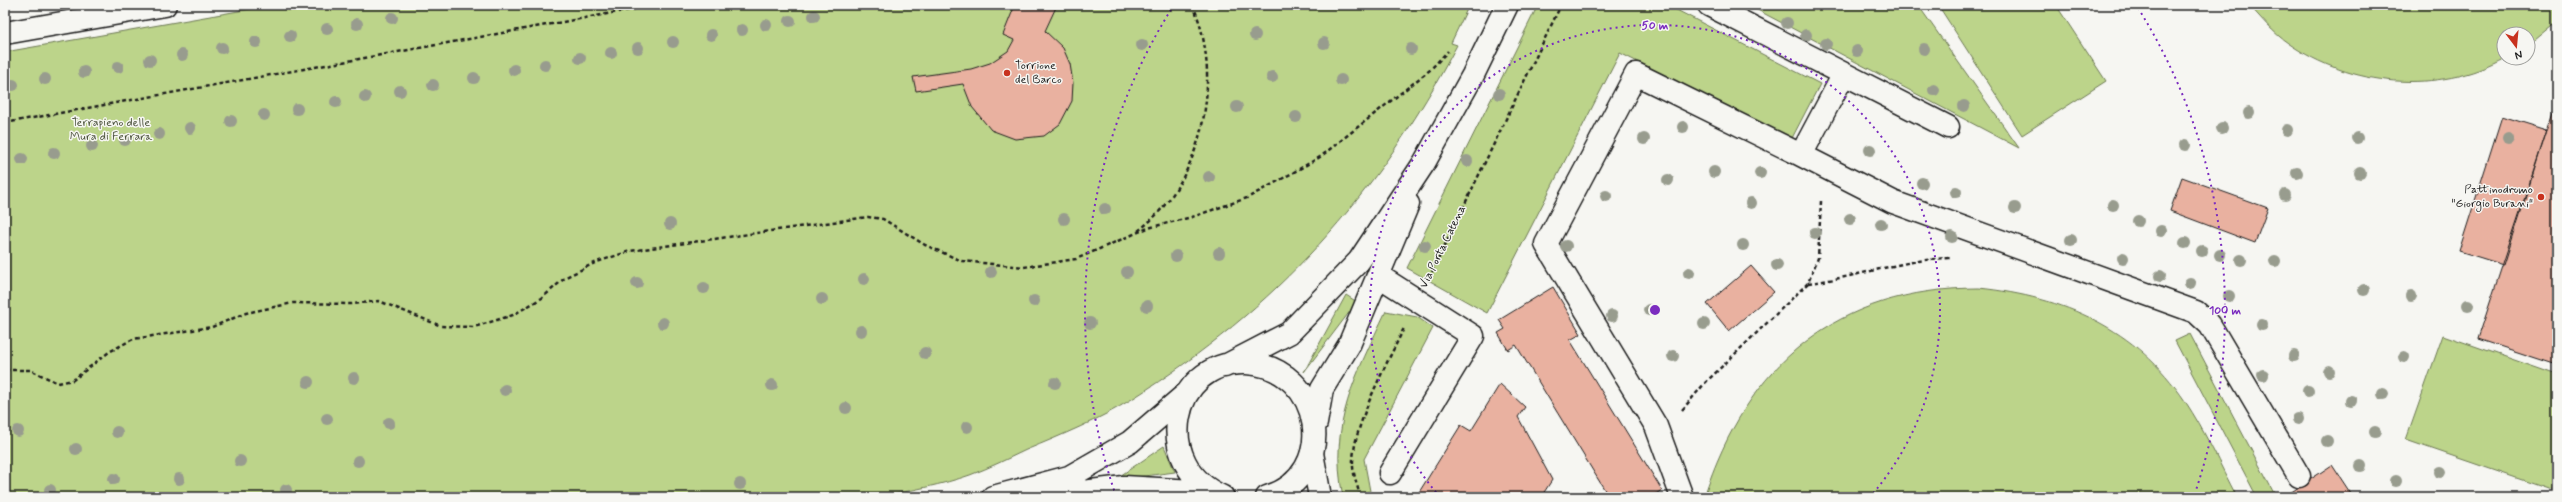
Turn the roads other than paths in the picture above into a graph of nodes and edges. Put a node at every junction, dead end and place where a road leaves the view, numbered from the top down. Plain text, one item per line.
1 (165, 5) edge
2 (1506, 5) edge
3 (1709, 5) edge
4 (83, 12) edge
5 (5, 33) edge
6 (1844, 74) junction
7 (1948, 127) dead end
8 (1811, 160) junction
9 (1424, 164) junction
10 (1379, 276) junction
11 (1225, 366) junction
12 (1189, 392) junction
13 (1313, 444) junction
14 (1390, 473) dead end
15 (2299, 476) dead end
16 (1217, 494) edge
17 (993, 497) edge
18 (1041, 497) edge
19 (1267, 497) edge
20 (1320, 497) edge
21 (1682, 497) edge

1 - 4 main road
2 - 9 main road
3 - 6 main road
4 - 5 main road
6 - 7 main road
6 - 8 main road
8 - 15 main road
8 - 21 main road
9 - 10 main road
9 - 11 main road
10 - 13 main road
10 - 14 main road
11 - 12 main road
11 - 13 main road
12 - 16 main road
12 - 17 main road
13 - 19 main road
13 - 20 main road
16 - 18 main road

